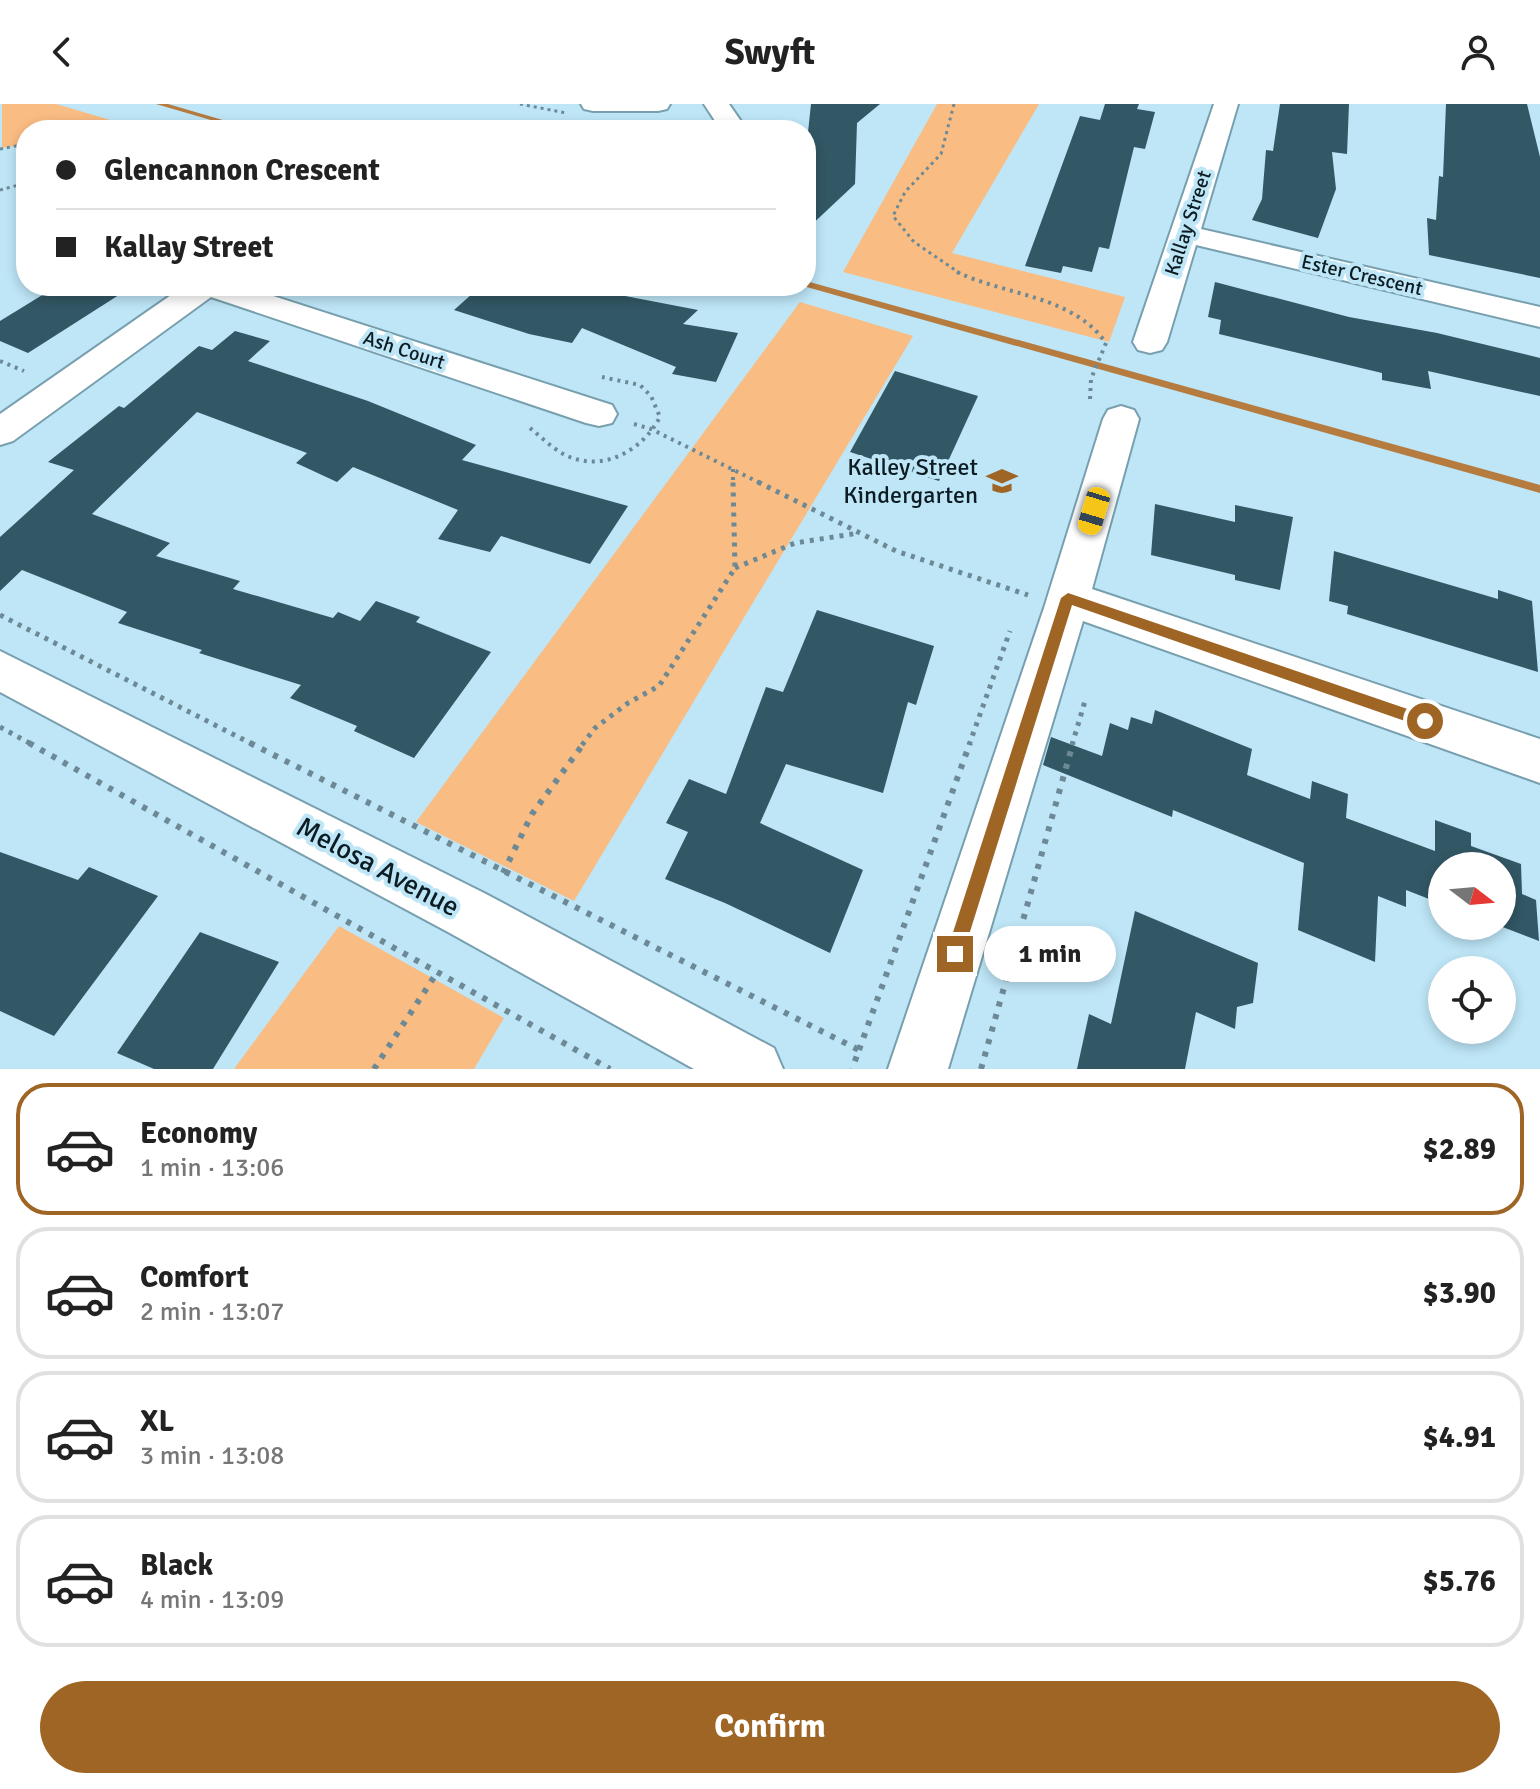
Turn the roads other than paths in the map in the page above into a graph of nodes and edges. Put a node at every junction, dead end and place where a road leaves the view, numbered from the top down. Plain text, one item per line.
1 (593, 104) edge
2 (658, 104) edge
3 (1226, 104) edge
4 (1185, 234) junction
5 (194, 296) edge
6 (239, 296) edge
7 (1540, 317) edge
8 (1150, 342) dead end
9 (0, 395) edge
10 (34, 408) junction
11 (1105, 412) road end
12 (599, 414) road end
13 (0, 432) edge
14 (1046, 595) junction
15 (0, 670) edge
16 (1540, 761) edge
17 (753, 1069) edge
18 (918, 1069) edge

1 - 2 street
3 - 4 street, Kallay Street
4 - 7 street, Ester Crescent
4 - 8 street, Kallay Street
5 - 10 street
6 - 12 street, Ash Court
9 - 10 street
10 - 13 street
11 - 14 street
14 - 16 street
14 - 18 street
15 - 17 street, Melosa Avenue

